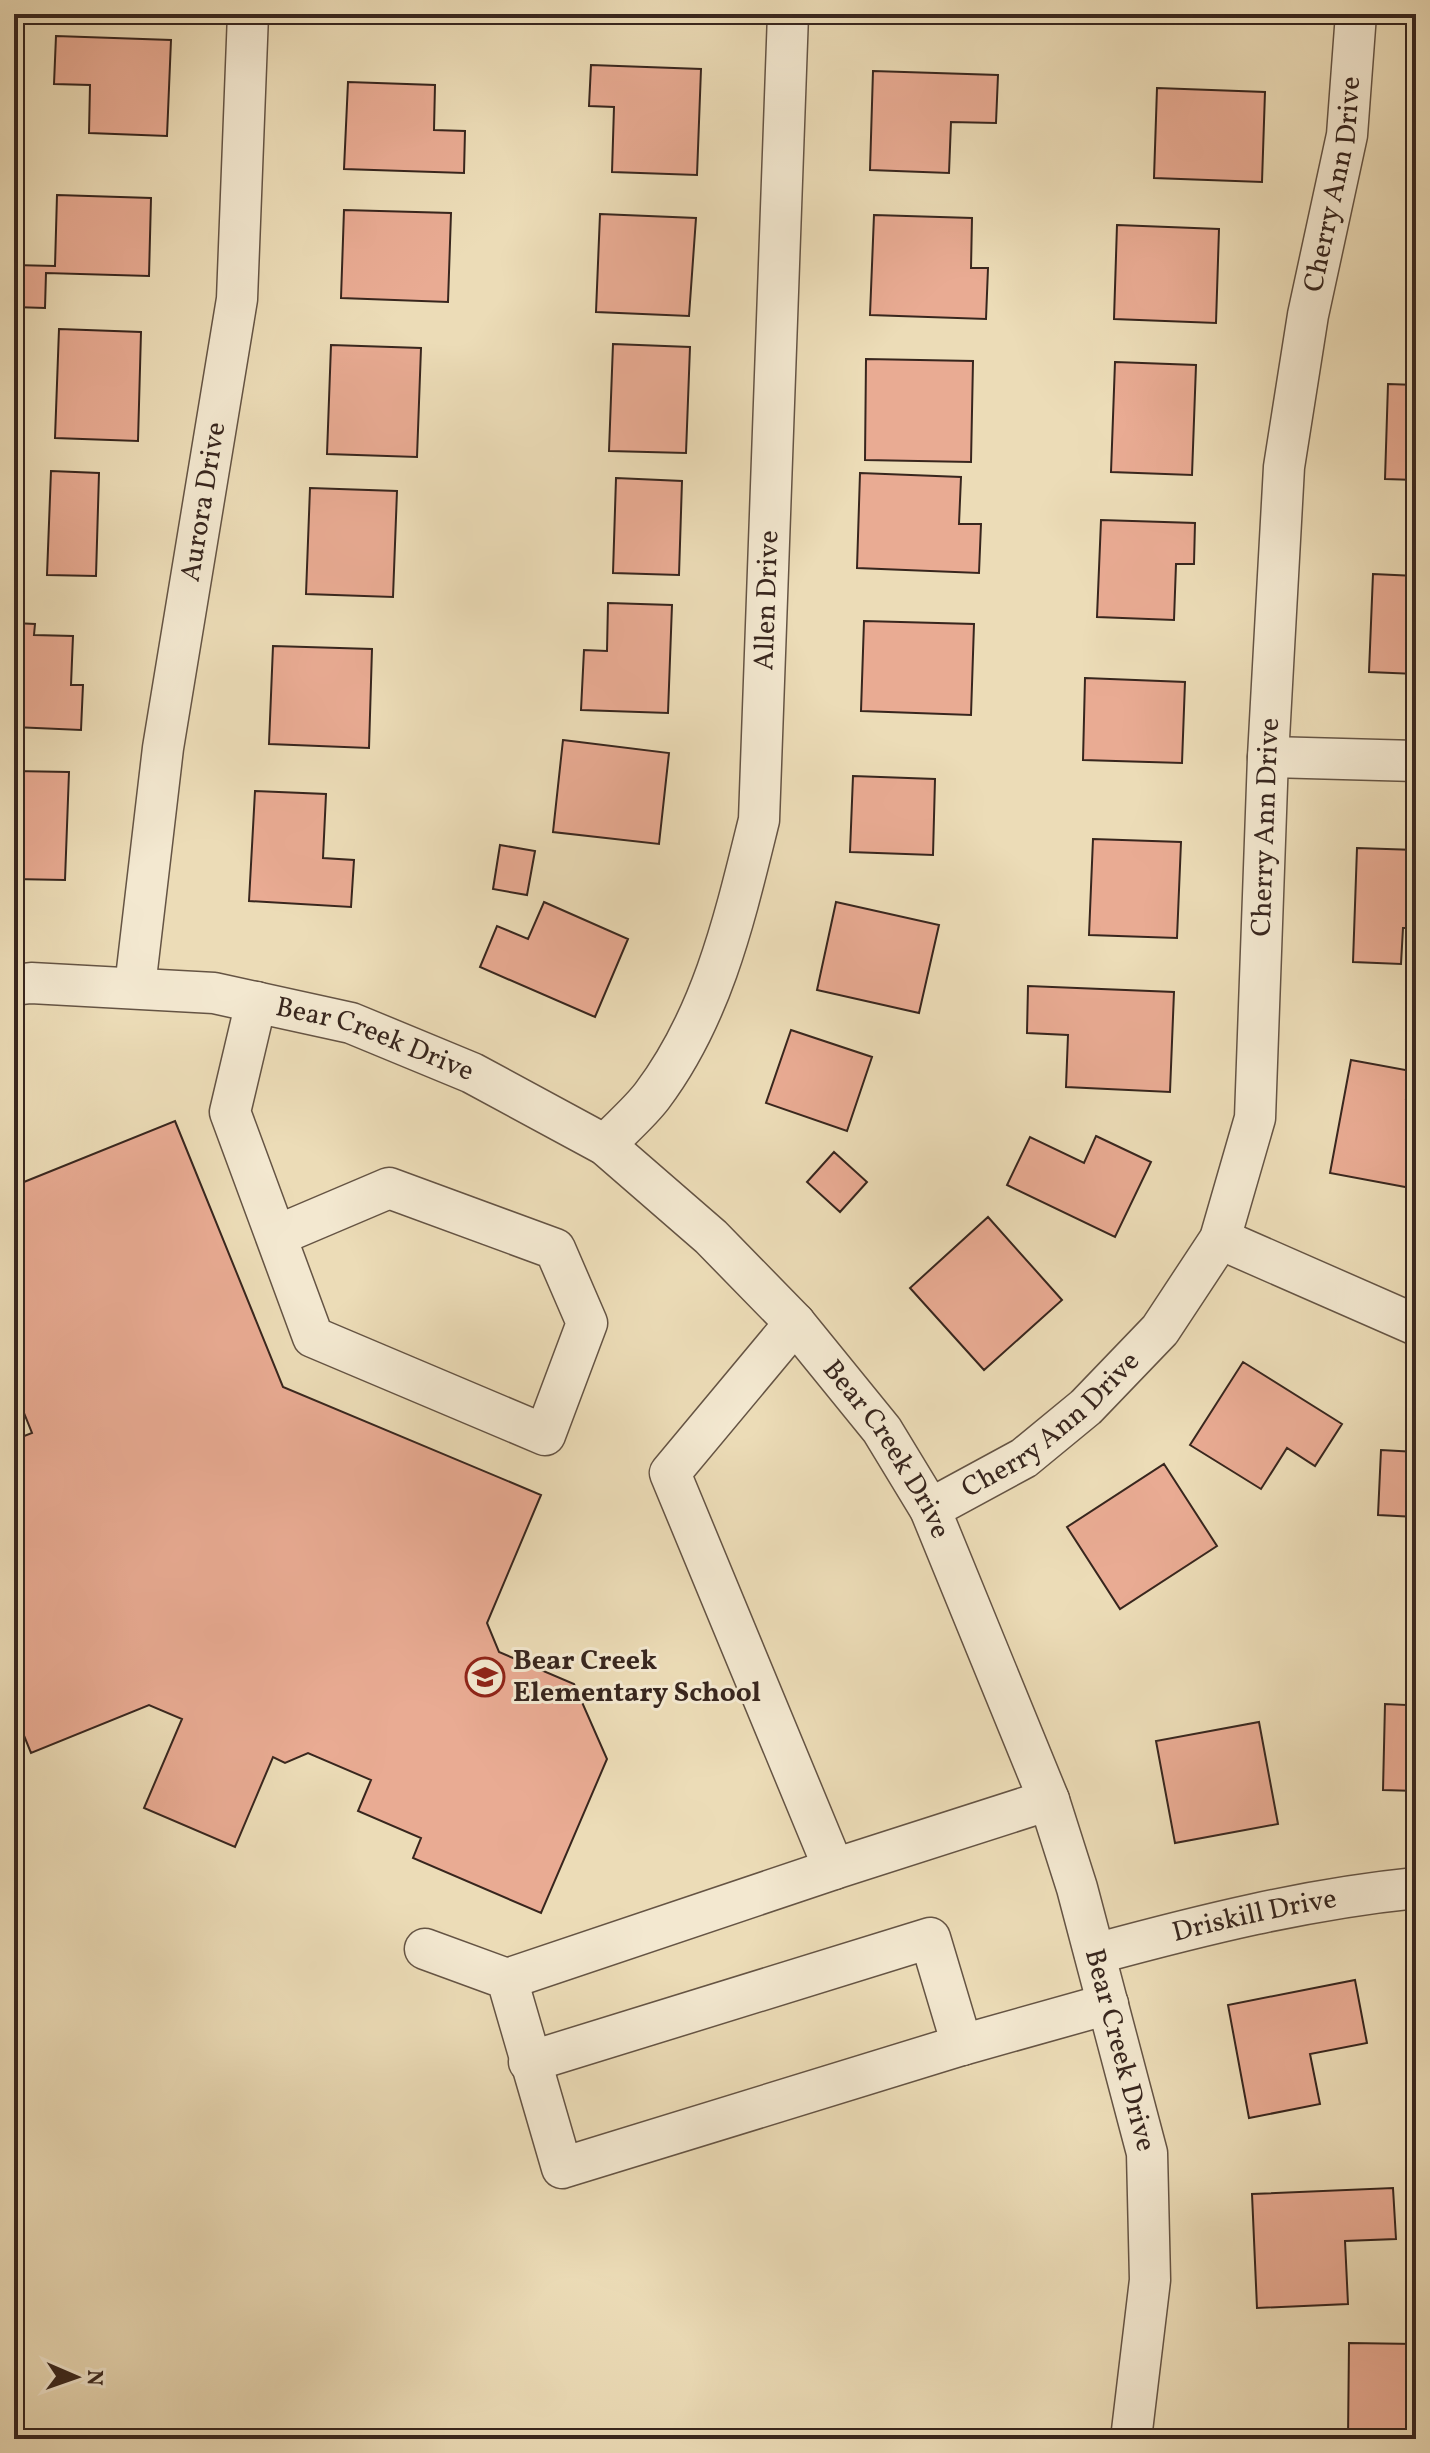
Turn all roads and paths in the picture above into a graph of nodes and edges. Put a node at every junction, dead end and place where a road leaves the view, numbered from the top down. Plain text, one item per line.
1 (248, 14) edge
2 (788, 14) edge
3 (1356, 14) edge
4 (1268, 757) junction
5 (1416, 761) edge
6 (14, 985) edge
7 (135, 987) junction
8 (256, 1002) junction
9 (605, 1145) junction
10 (276, 1236) junction
11 (1220, 1239) junction
12 (795, 1323) junction
13 (1416, 1325) edge
14 (930, 1509) junction
15 (1049, 1800) junction
16 (834, 1869) junction
17 (1416, 1888) edge
18 (425, 1949) dead end
19 (1095, 1954) junction
20 (507, 1979) junction
21 (1108, 2004) junction
22 (962, 2045) junction
23 (529, 2062) junction
24 (1131, 2439) edge

1 - 7 street, Aurora Drive
2 - 9 street, Allen Drive
3 - 4 street, Cherry Ann Drive
4 - 5 street
4 - 11 street, Cherry Ann Drive
6 - 7 street, Bear Creek Drive
7 - 8 street, Bear Creek Drive
8 - 9 street, Bear Creek Drive
8 - 10 street
9 - 12 street, Bear Creek Drive
10 - 10 street
11 - 13 street
11 - 14 street, Cherry Ann Drive
12 - 14 street, Bear Creek Drive
12 - 16 street
14 - 15 street, Bear Creek Drive
15 - 16 street
15 - 19 street, Bear Creek Drive
16 - 20 street
17 - 19 street, Driskill Drive
18 - 20 street
19 - 21 street, Bear Creek Drive
20 - 23 street
21 - 22 street
21 - 24 street, Bear Creek Drive
22 - 23 street
22 - 23 street

